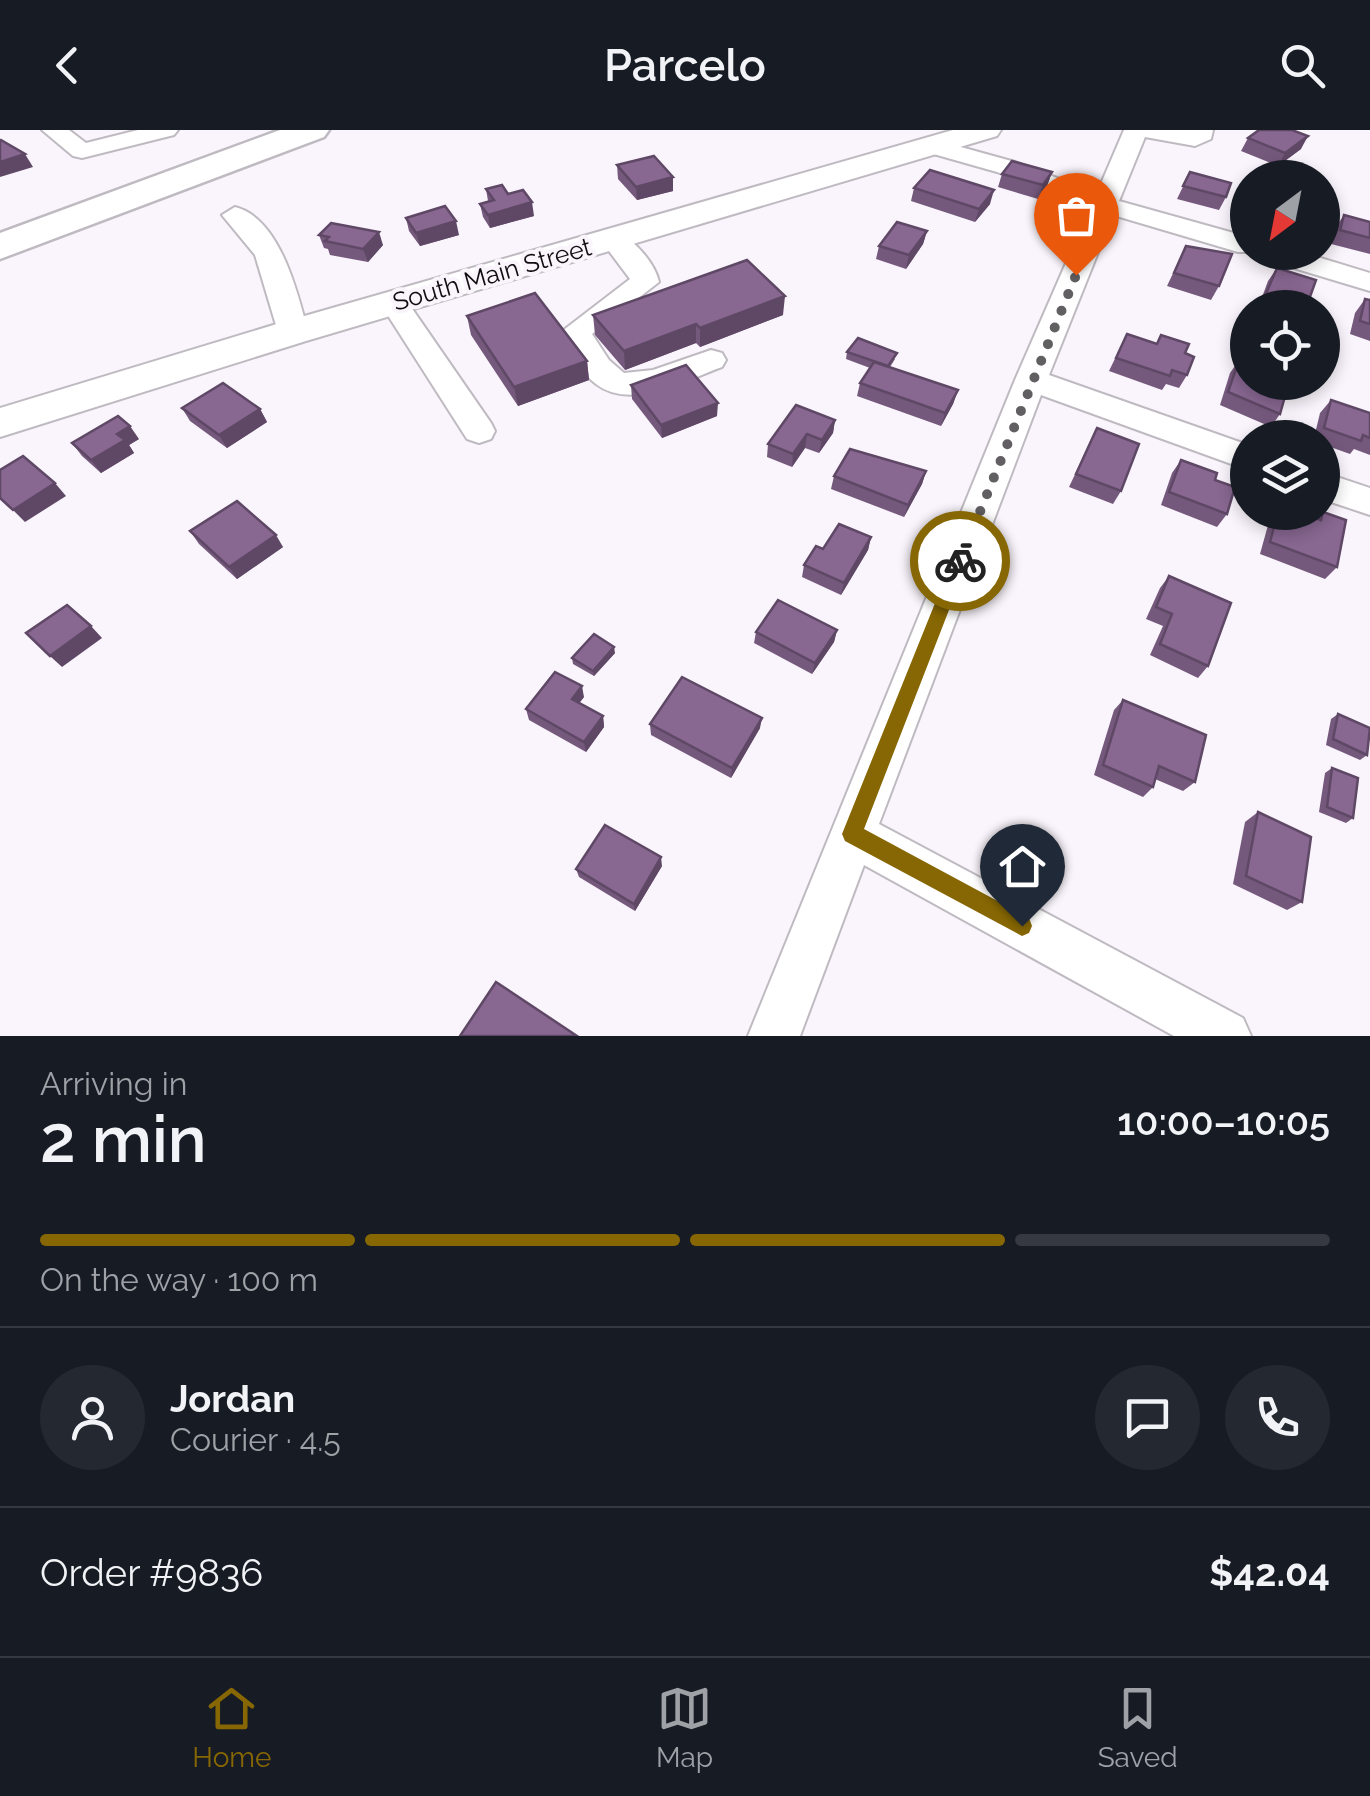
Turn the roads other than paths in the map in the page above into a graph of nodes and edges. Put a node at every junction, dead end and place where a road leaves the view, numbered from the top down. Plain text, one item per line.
1 (54, 130) edge
2 (166, 130) edge
3 (242, 130) edge
4 (312, 130) edge
5 (986, 130) edge
6 (1136, 130) edge
7 (1147, 130) edge
8 (1201, 130) edge
9 (926, 140) edge
10 (1105, 205) junction
11 (235, 216) dead end
12 (0, 218) edge
13 (613, 238) junction
14 (1230, 241) edge
15 (0, 246) edge
16 (1330, 270) edge
17 (1370, 282) edge
18 (394, 304) junction
19 (292, 332) junction
20 (711, 360) dead end
21 (1031, 380) junction
22 (0, 423) edge
23 (479, 431) dead end
24 (1230, 452) edge
25 (1340, 491) edge
26 (1370, 502) edge
27 (852, 834) junction
28 (774, 1036) edge
29 (1224, 1036) edge

1 - 2 street
3 - 12 highway
4 - 15 highway
5 - 9 main road, South Main Street
6 - 10 street
7 - 8 street
9 - 10 street
9 - 13 main road, South Main Street
10 - 14 street
10 - 21 street
11 - 19 street
13 - 18 main road, South Main Street
13 - 20 street
16 - 17 street
18 - 19 main road, South Main Street
18 - 23 street
19 - 22 main road, South Main Street
21 - 24 street
21 - 27 street
25 - 26 street
27 - 28 street
27 - 29 street

